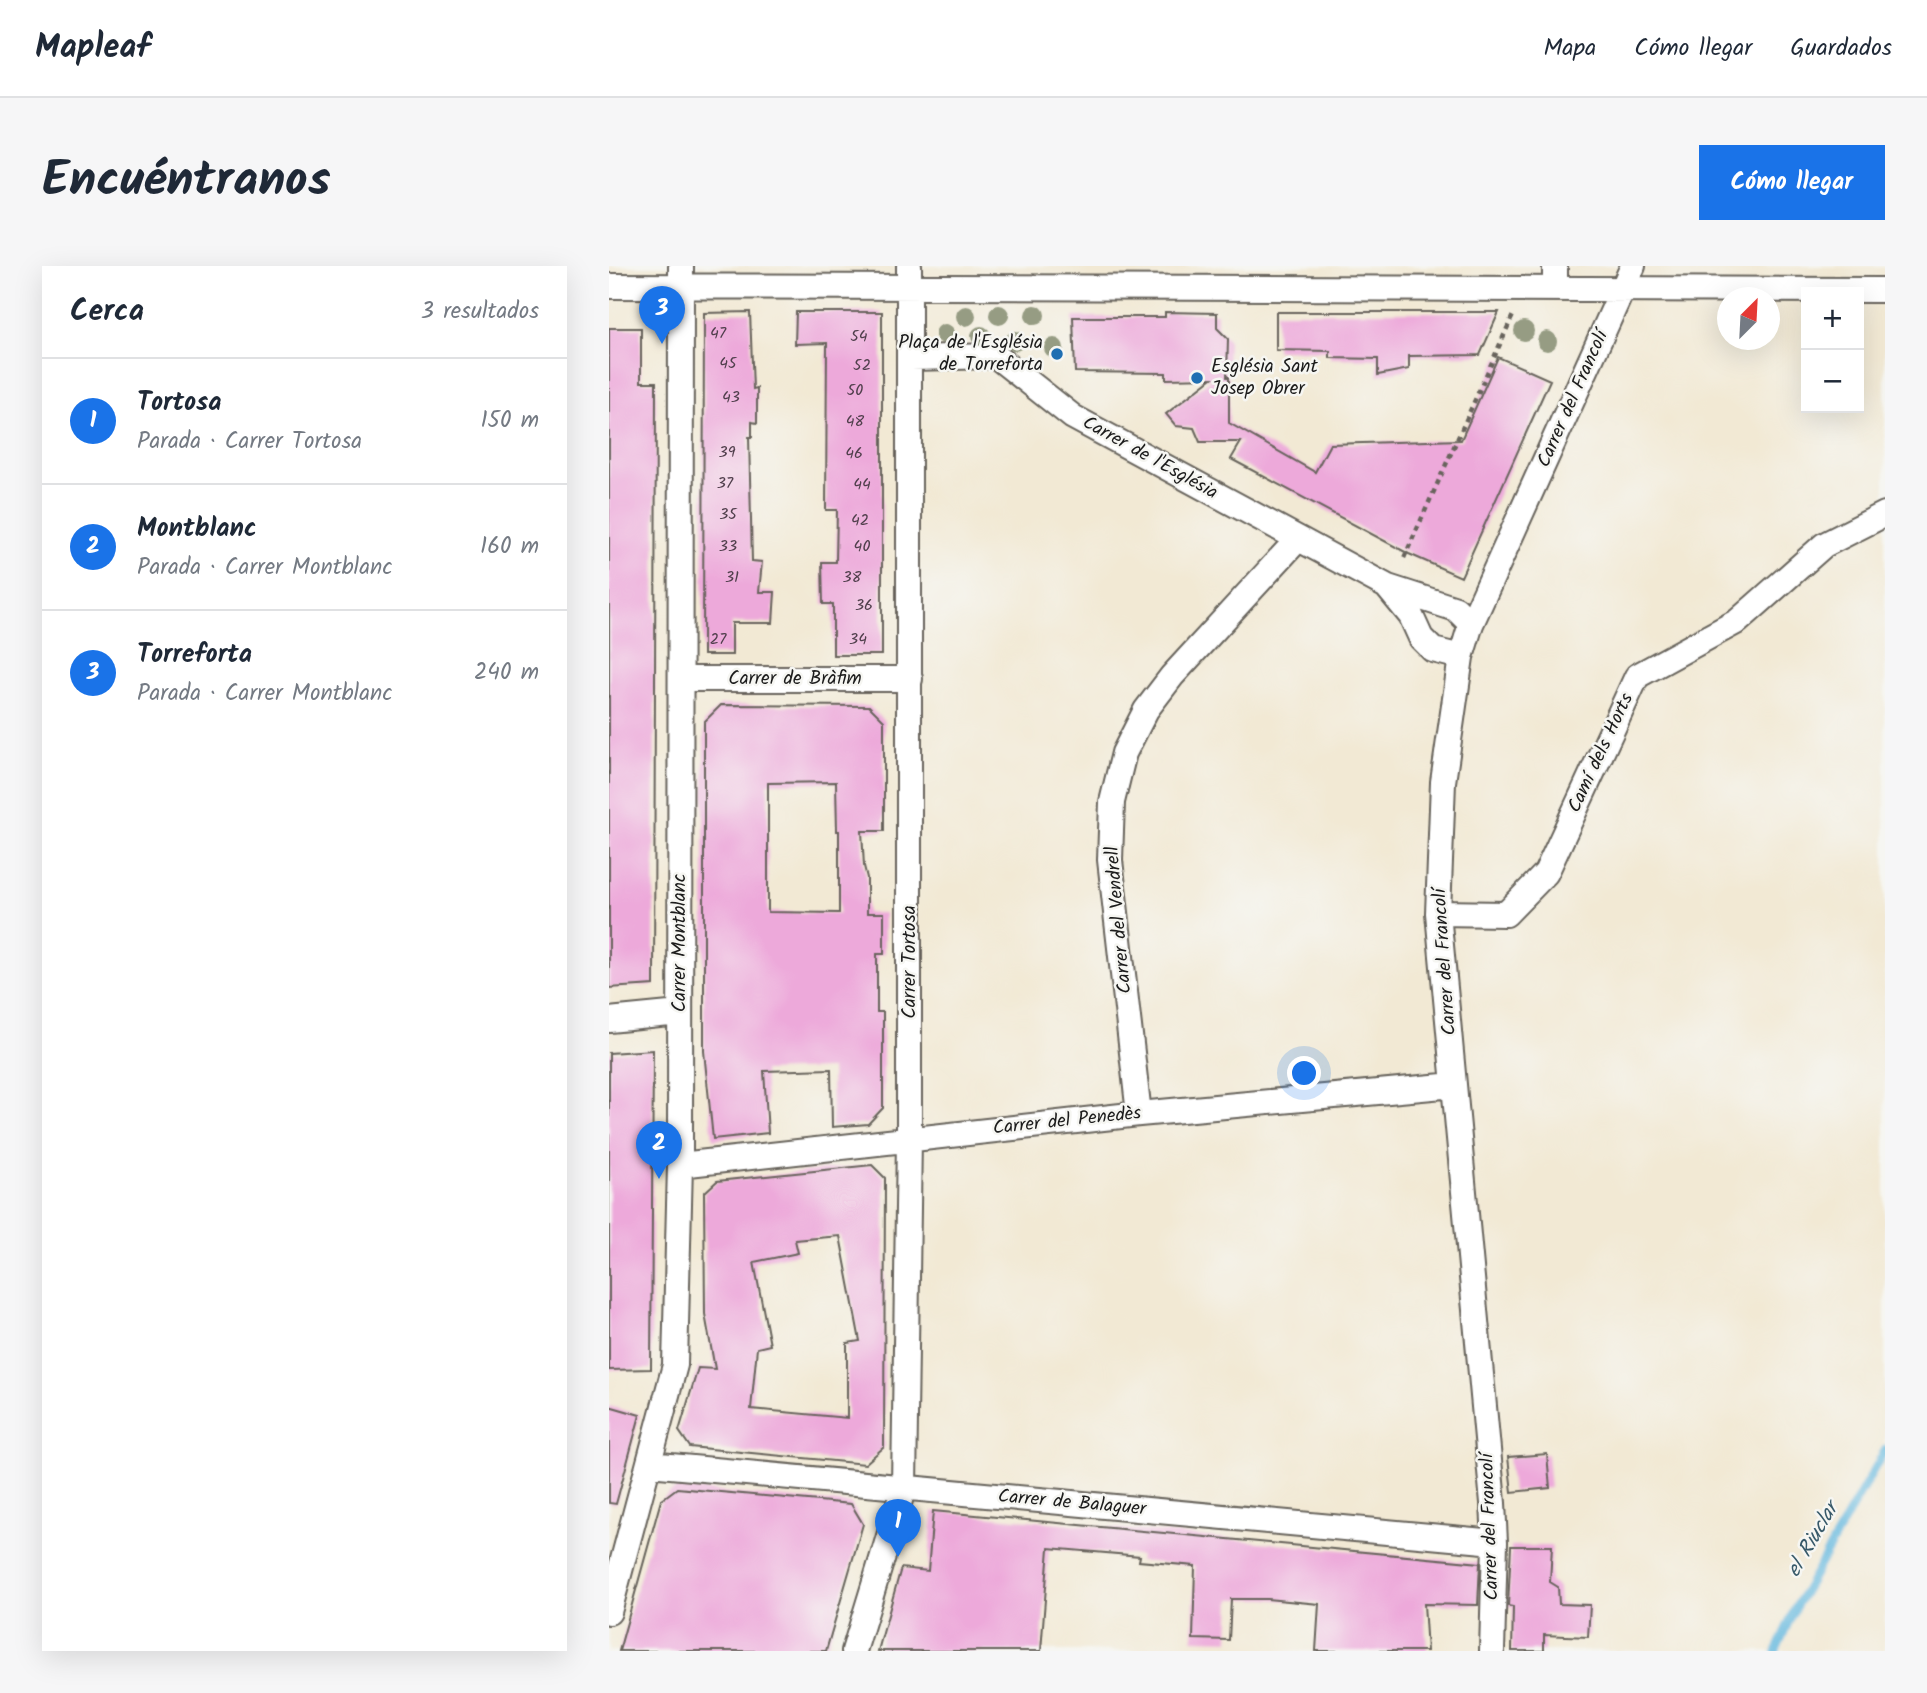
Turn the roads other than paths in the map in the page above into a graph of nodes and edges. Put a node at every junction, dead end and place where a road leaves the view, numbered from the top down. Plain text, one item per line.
1 (681, 276) edge
2 (909, 276) edge
3 (1324, 277) edge
4 (1555, 277) edge
5 (1628, 277) edge
6 (609, 286) edge
7 (1885, 290) edge
8 (911, 358) junction
9 (1885, 514) edge
10 (1298, 540) junction
11 (1388, 587) junction
12 (1471, 624) junction
13 (1461, 657) junction
14 (681, 679) junction
15 (910, 679) junction
16 (1438, 913) junction
17 (680, 1013) junction
18 (609, 1020) edge
19 (1454, 1086) junction
20 (1139, 1114) junction
21 (909, 1138) junction
22 (680, 1165) junction
23 (649, 1464) junction
24 (904, 1487) junction
25 (1495, 1542) junction
26 (618, 1546) edge
27 (609, 1612) edge
28 (854, 1651) edge
29 (1492, 1651) edge

1 - 2 street
1 - 6 street
1 - 14 street, Carrer Montblanc
2 - 3 street
2 - 8 street, Carrer Tortosa
3 - 4 street
4 - 5 street
5 - 7 street
5 - 12 street, Carrer del Francolí
8 - 10 street, Carrer de l'Església
8 - 15 street, Carrer Tortosa
9 - 16 street, Camí dels Horts
10 - 11 street, Carrer de l'Església
10 - 20 street, Carrer del Vendrell
11 - 12 street, Carrer de l'Església
11 - 13 street, Carrer de l'Església
12 - 13 street, Carrer del Francolí
13 - 16 street, Carrer del Francolí
14 - 15 street, Carrer de Bràfim
14 - 17 street, Carrer Montblanc
15 - 21 street, Carrer Tortosa
16 - 19 street, Carrer del Francolí
17 - 18 street
17 - 22 street, Carrer Montblanc
19 - 20 street, Carrer del Penedès
19 - 25 street, Carrer del Francolí
20 - 21 street, Carrer del Penedès
21 - 22 street, Carrer del Penedès
21 - 24 street, Carrer Tortosa
22 - 23 street, Carrer Montblanc
23 - 24 street, Carrer de Balaguer
23 - 26 street, Carrer Montblanc
24 - 25 street, Carrer de Balaguer
24 - 28 street, Carrer Tortosa
25 - 29 street, Carrer del Francolí
26 - 27 street, Carrer Montblanc

